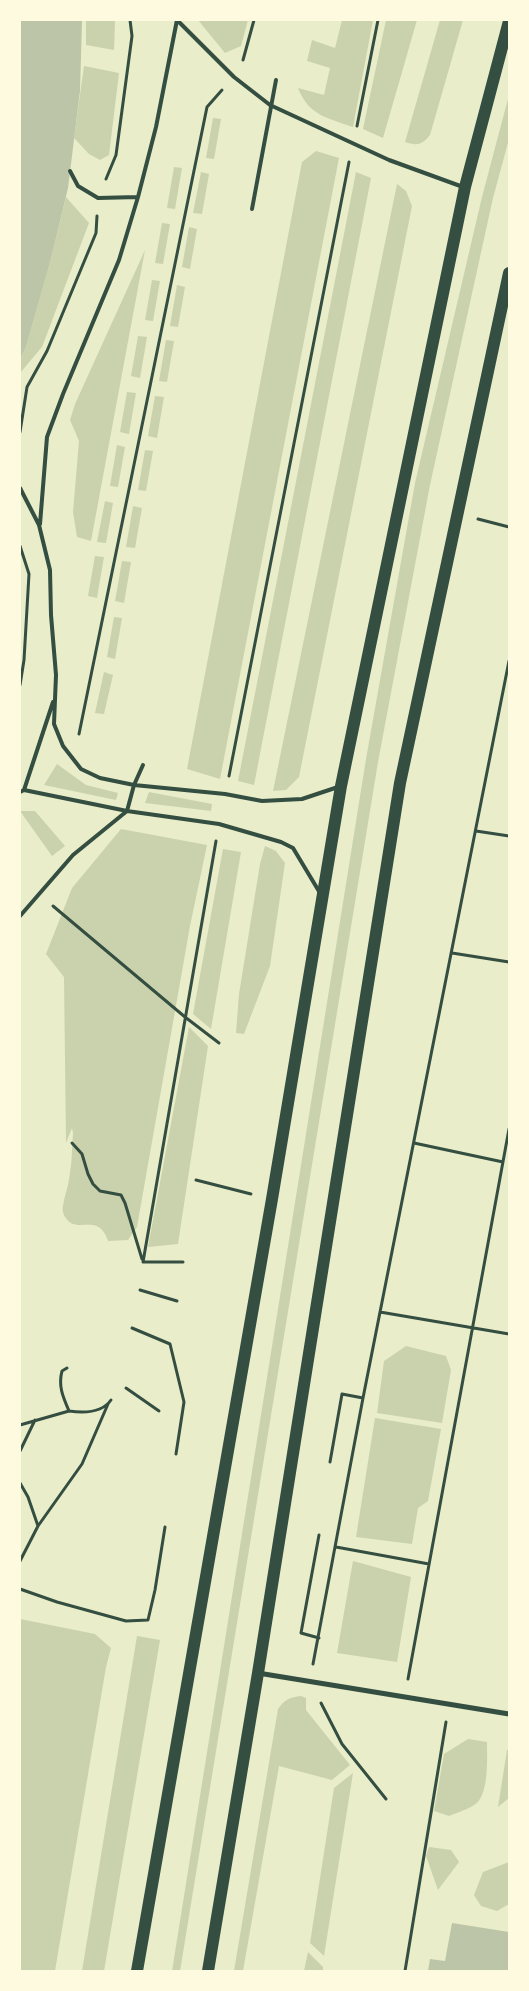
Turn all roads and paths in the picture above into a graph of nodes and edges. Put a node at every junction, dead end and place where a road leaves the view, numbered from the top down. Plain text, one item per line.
1 (130, 20) edge
2 (176, 20) edge
3 (254, 20) edge
4 (378, 20) edge
5 (509, 21) edge
6 (234, 77) junction
7 (276, 80) dead end
8 (270, 105) junction
9 (353, 143) junction
10 (70, 171) dead end
11 (465, 187) junction
12 (138, 197) junction
13 (98, 198) junction
14 (252, 208) dead end
15 (509, 273) edge
16 (506, 303) edge
17 (20, 432) edge
18 (20, 488) edge
19 (457, 514) junction
20 (40, 525) junction
21 (509, 527) edge
22 (20, 546) edge
23 (509, 662) edge
24 (20, 685) edge
25 (54, 698) junction
26 (74, 760) junction
27 (143, 765) dead end
28 (134, 785) junction
29 (341, 786) junction
30 (22, 791) edge
31 (225, 794) junction
32 (127, 811) junction
33 (219, 824) junction
34 (476, 831) junction
35 (509, 836) edge
36 (40, 894) junction
37 (322, 895) junction
38 (20, 916) edge
39 (452, 953) junction
40 (509, 962) edge
41 (185, 1017) junction
42 (219, 1043) dead end
43 (509, 1129) edge
44 (72, 1143) dead end
45 (414, 1143) junction
46 (503, 1162) junction
47 (196, 1180) dead end
48 (272, 1199) junction
49 (143, 1262) junction
50 (183, 1262) dead end
51 (140, 1290) dead end
52 (177, 1301) dead end
53 (380, 1312) junction
54 (472, 1327) junction
55 (132, 1328) dead end
56 (509, 1334) edge
57 (67, 1368) dead end
58 (126, 1388) dead end
59 (363, 1398) junction
60 (111, 1400) dead end
61 (108, 1404) junction
62 (69, 1411) junction
63 (159, 1411) dead end
64 (35, 1420) junction
65 (20, 1425) edge
66 (20, 1451) edge
67 (176, 1454) dead end
68 (330, 1462) dead end
69 (20, 1483) edge
70 (38, 1526) junction
71 (165, 1527) dead end
72 (319, 1535) dead end
73 (336, 1547) junction
74 (20, 1560) edge
75 (429, 1564) junction
76 (20, 1589) edge
77 (319, 1638) junction
78 (258, 1673) junction
79 (310, 1681) junction
80 (404, 1697) junction
81 (449, 1704) junction
82 (509, 1714) edge
83 (386, 1799) dead end
84 (137, 1971) edge
85 (208, 1971) edge
86 (406, 1971) edge

1 - 13 path
2 - 6 lane
2 - 12 lane
3 - 6 path
4 - 9 path
5 - 11 main road
6 - 8 lane
6 - 26 path
7 - 8 lane
8 - 9 lane
8 - 14 lane
9 - 11 lane
9 - 31 path
10 - 13 lane
11 - 29 main road
12 - 13 lane
12 - 20 lane
13 - 17 path
15 - 16 main road
16 - 19 main road
18 - 20 lane
19 - 21 path
19 - 78 main road
20 - 25 lane
22 - 24 path
23 - 34 path
25 - 26 lane
25 - 30 lane
26 - 28 lane
27 - 28 lane
28 - 31 lane
28 - 32 lane
29 - 31 lane
29 - 37 main road
30 - 32 lane
32 - 33 lane
32 - 36 lane
33 - 37 lane
33 - 41 path
34 - 35 path
34 - 39 path
36 - 38 lane
36 - 41 path
37 - 48 main road
39 - 40 path
39 - 45 path
41 - 42 path
41 - 49 path
43 - 46 path
44 - 49 path
45 - 46 path
45 - 53 path
46 - 54 path
47 - 48 path
48 - 84 main road
49 - 50 path
51 - 52 path
53 - 54 path
53 - 59 path
54 - 56 path
54 - 75 path
55 - 67 path
57 - 62 path
58 - 63 path
59 - 68 path
59 - 73 path
60 - 61 path
61 - 62 path
61 - 70 path
62 - 64 path
64 - 65 path
64 - 66 path
69 - 70 path
70 - 74 path
71 - 76 path
72 - 77 path
73 - 75 path
73 - 77 path
75 - 80 path
77 - 79 path
78 - 79 street
78 - 85 main road
79 - 80 street
79 - 83 path
80 - 81 street
81 - 82 street
81 - 86 path

